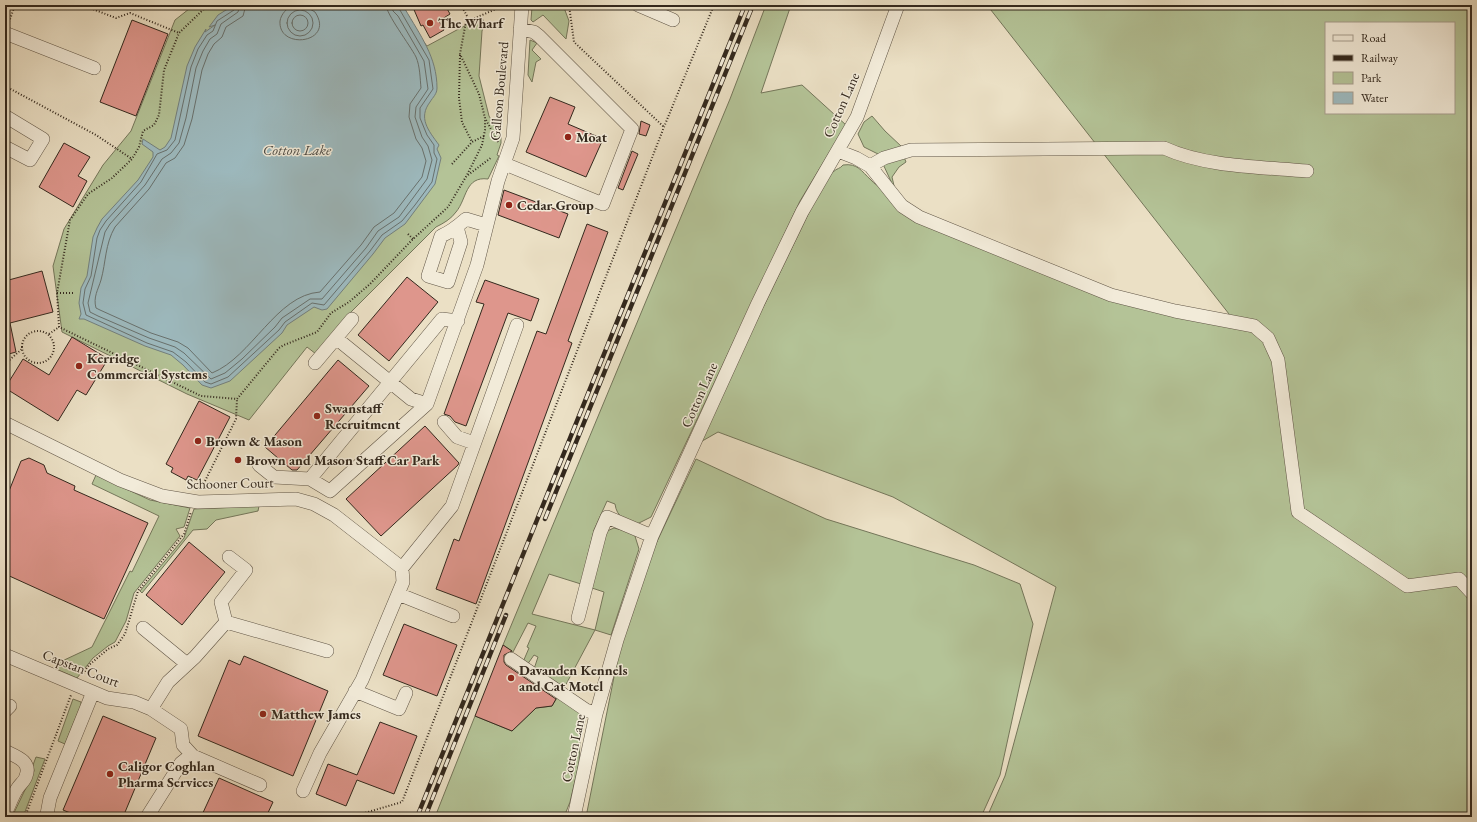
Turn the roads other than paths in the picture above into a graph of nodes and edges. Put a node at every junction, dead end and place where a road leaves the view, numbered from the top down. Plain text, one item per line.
1 (522, 5) edge
2 (638, 5) edge
3 (898, 5) edge
4 (673, 20) dead end
5 (520, 29) junction
6 (6, 30) edge
7 (94, 68) dead end
8 (5, 116) edge
9 (5, 147) edge
10 (838, 151) junction
11 (505, 164) junction
12 (870, 166) junction
13 (1307, 172) dead end
14 (486, 225) junction
15 (457, 227) dead end
16 (352, 319) dead end
17 (458, 321) junction
18 (517, 325) dead end
19 (336, 338) junction
20 (315, 363) dead end
21 (390, 381) junction
22 (428, 404) junction
23 (444, 422) dead end
24 (5, 423) edge
25 (474, 443) junction
26 (259, 465) dead end
27 (310, 479) junction
28 (652, 536) junction
29 (229, 557) dead end
30 (402, 568) junction
31 (1472, 593) edge
32 (398, 594) junction
33 (453, 616) dead end
34 (578, 618) dead end
35 (226, 622) junction
36 (143, 628) dead end
37 (327, 651) dead end
38 (5, 655) edge
39 (511, 659) dead end
40 (187, 664) junction
41 (355, 691) junction
42 (93, 692) junction
43 (406, 693) dead end
44 (151, 709) junction
45 (596, 714) junction
46 (5, 751) edge
47 (193, 756) junction
48 (260, 784) dead end
49 (303, 791) dead end
50 (5, 814) edge
51 (49, 817) edge
52 (147, 817) edge
53 (574, 817) edge

1 - 5 street, Galleon Boulevard
2 - 4 street
3 - 10 street, Cotton Lane
5 - 11 street, Galleon Boulevard
5 - 11 street
6 - 7 street
8 - 9 street
10 - 12 street
10 - 28 street, Cotton Lane
11 - 14 street, Galleon Boulevard
12 - 13 street
12 - 31 street
14 - 15 street
14 - 17 street, Galleon Boulevard
16 - 19 street
17 - 21 street
17 - 22 street, Galleon Boulevard
18 - 25 street
19 - 20 street
19 - 21 street
21 - 22 street
21 - 27 street
22 - 27 street
23 - 25 street
24 - 30 street, Schooner Court
25 - 30 street
26 - 27 street
28 - 34 street
28 - 45 street, Cotton Lane
29 - 35 street
30 - 32 street
32 - 33 street
32 - 41 street
35 - 37 street
35 - 40 street
36 - 40 street
38 - 42 street, Capstan Court
39 - 45 street
40 - 44 street
41 - 43 street
41 - 49 street
42 - 44 street, Capstan Court
42 - 51 street
44 - 47 street, Capstan Court
45 - 53 street, Cotton Lane
46 - 50 street
47 - 48 street
47 - 52 street

